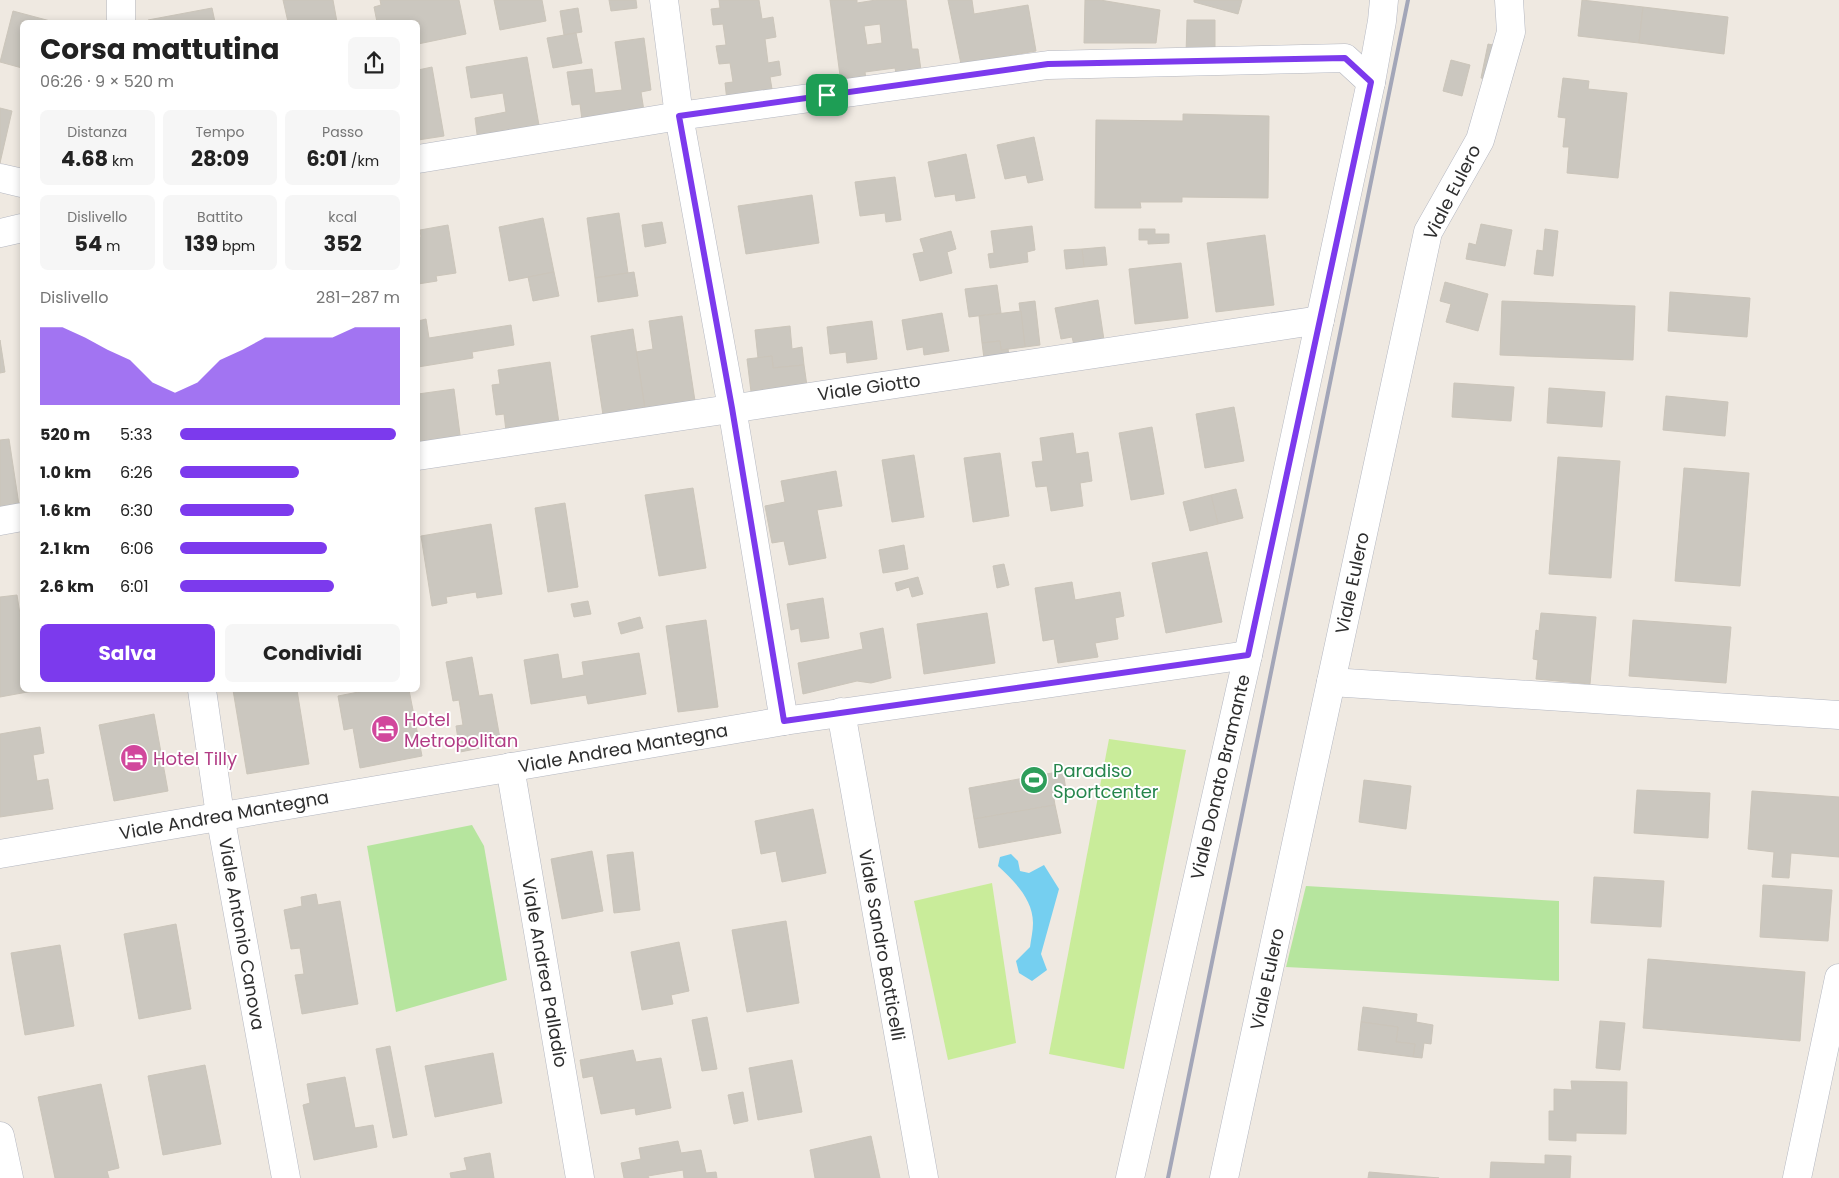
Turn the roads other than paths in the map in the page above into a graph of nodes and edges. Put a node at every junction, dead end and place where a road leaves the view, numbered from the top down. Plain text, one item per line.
1 (121, 0) edge
2 (664, 0) edge
3 (1384, 0) edge
4 (1509, 0) edge
5 (121, 20) edge
6 (1371, 82) junction
7 (679, 116) junction
8 (420, 159) edge
9 (0, 178) edge
10 (20, 183) edge
11 (20, 228) edge
12 (0, 233) edge
13 (1320, 320) junction
14 (732, 408) junction
15 (420, 456) edge
16 (20, 517) edge
17 (0, 521) edge
18 (1248, 655) junction
19 (1331, 682) junction
20 (202, 692) edge
21 (841, 712) junction
22 (1839, 715) edge
23 (784, 721) junction
24 (510, 767) junction
25 (220, 815) junction
26 (0, 854) edge
27 (1839, 978) edge
28 (1831, 1048) edge
29 (0, 1136) edge
30 (9, 1178) edge
31 (286, 1178) edge
32 (580, 1178) edge
33 (924, 1178) edge
34 (1130, 1178) edge
35 (1224, 1178) edge
36 (1797, 1178) edge

1 - 5 street
2 - 7 street
3 - 6 street, Viale Donato Bramante
4 - 19 street, Viale Eulero
6 - 7 street
6 - 13 street, Viale Donato Bramante
7 - 8 street
7 - 14 street
9 - 10 street
11 - 12 street
13 - 14 street, Viale Giotto
13 - 18 street, Viale Donato Bramante
14 - 15 street, Viale Giotto
14 - 23 street
16 - 17 street
18 - 21 street, Viale Andrea Mantegna
18 - 34 street, Viale Donato Bramante
19 - 22 street
19 - 35 street, Viale Eulero
20 - 25 street, Viale Antonio Canova
21 - 23 street, Viale Andrea Mantegna
21 - 33 street, Viale Sandro Botticelli
23 - 24 street, Viale Andrea Mantegna
24 - 25 street, Viale Andrea Mantegna
24 - 32 street, Viale Andrea Palladio
25 - 26 street, Viale Andrea Mantegna
25 - 31 street, Viale Antonio Canova
27 - 28 street
28 - 36 street
29 - 30 street

